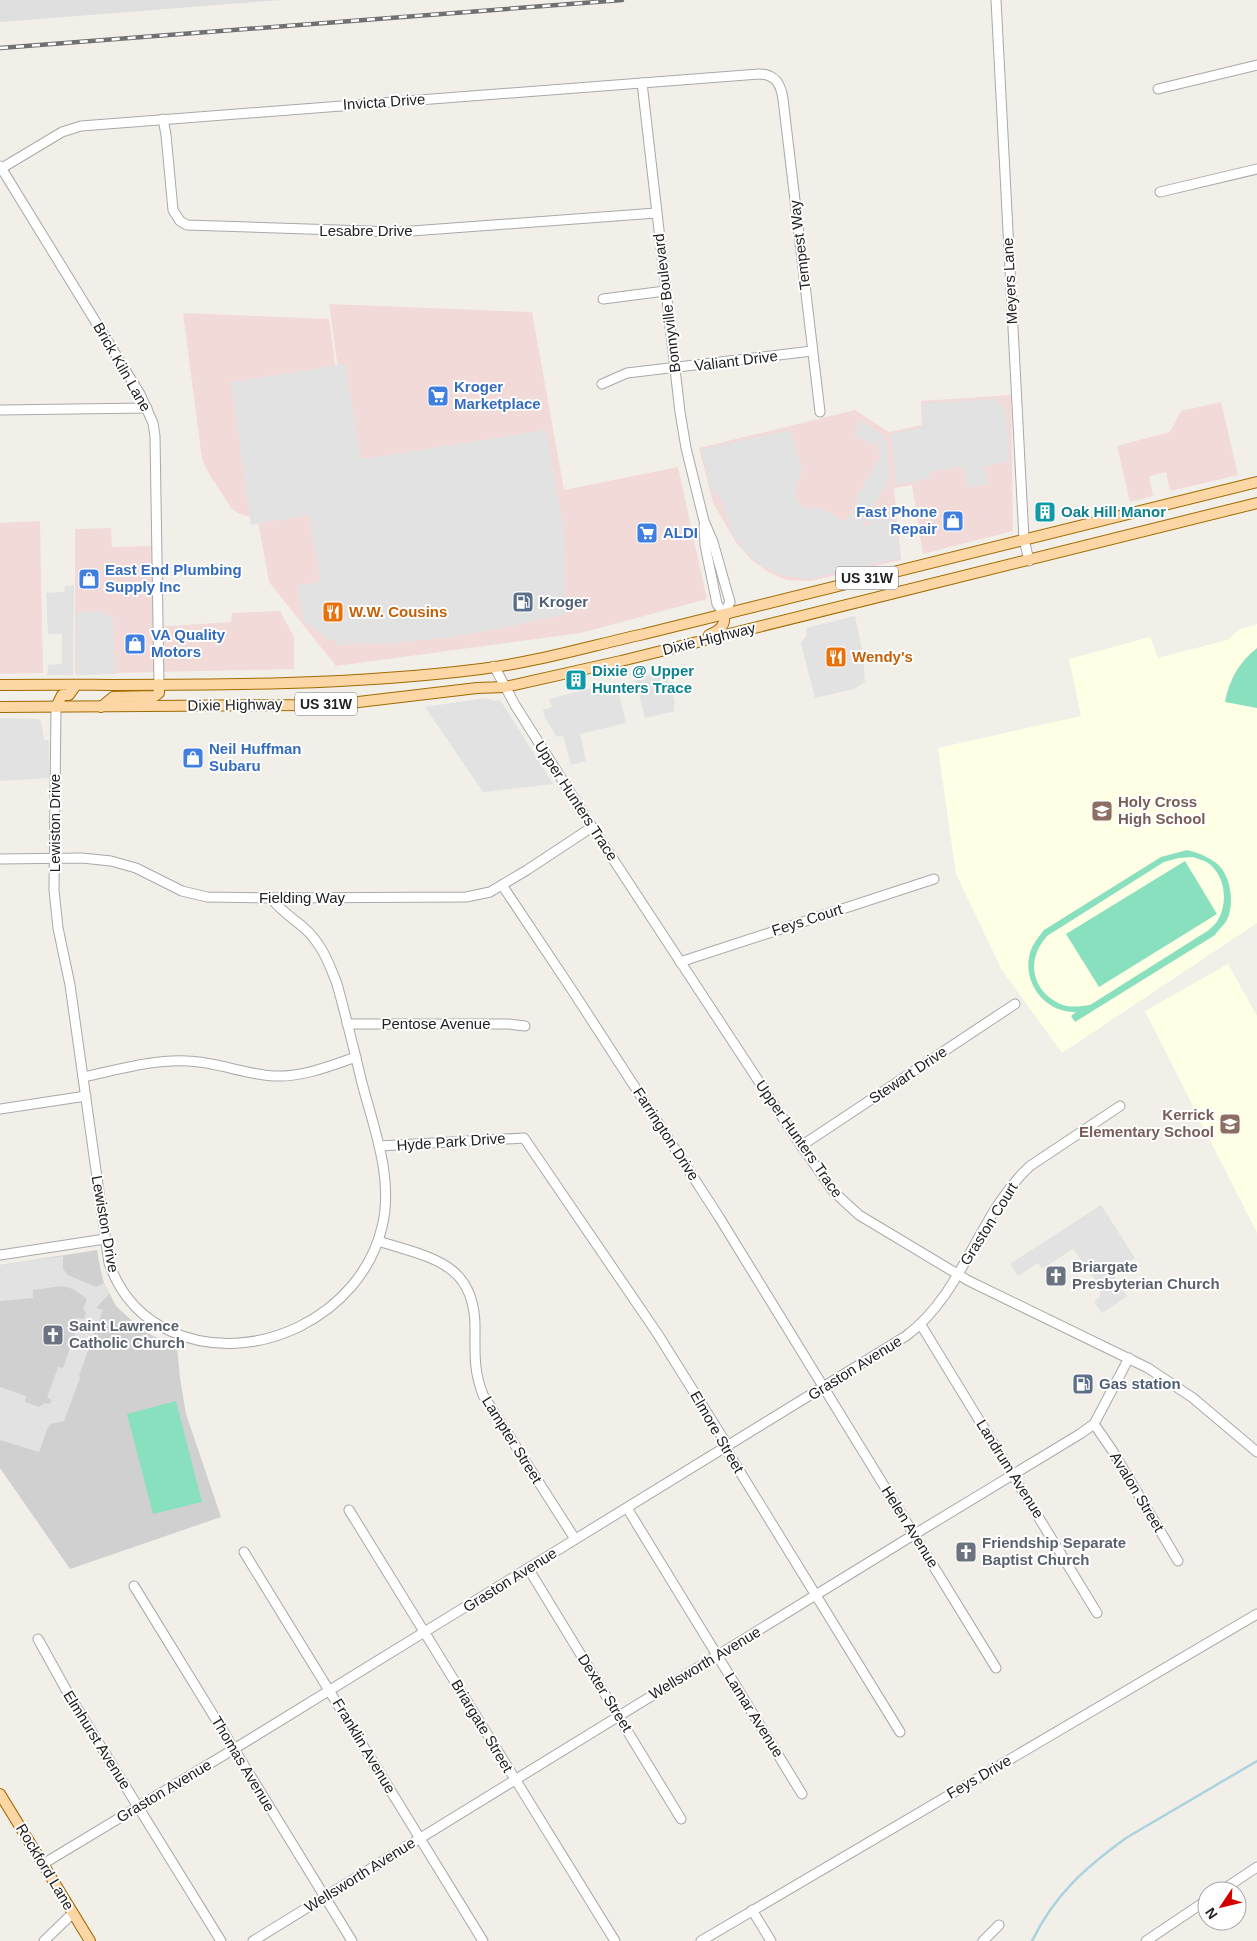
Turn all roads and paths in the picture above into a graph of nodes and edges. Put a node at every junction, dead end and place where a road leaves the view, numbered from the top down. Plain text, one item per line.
1 (996, 0) edge
2 (1257, 65) edge
3 (777, 80) joint
4 (642, 83) junction
5 (1158, 89) dead end
6 (163, 119) junction
7 (1, 167) edge
8 (1257, 169) edge
9 (1160, 192) dead end
10 (656, 213) junction
11 (665, 292) junction
12 (603, 299) dead end
13 (812, 351) junction
14 (674, 368) junction
15 (602, 384) dead end
16 (147, 408) junction
17 (0, 410) edge
18 (820, 412) dead end
19 (1257, 482) edge
20 (1257, 503) edge
21 (1024, 539) junction
22 (1029, 561) junction
23 (724, 614) junction
24 (688, 645) junction
25 (494, 666) junction
26 (159, 684) junction
27 (0, 685) edge
28 (76, 685) junction
29 (504, 687) junction
30 (0, 707) edge
31 (56, 707) junction
32 (102, 707) junction
33 (592, 827) junction
34 (0, 859) edge
35 (54, 859) junction
36 (934, 879) dead end
37 (502, 885) junction
38 (270, 898) junction
39 (680, 962) junction
40 (1015, 1004) dead end
41 (348, 1024) junction
42 (525, 1026) dead end
43 (356, 1057) junction
44 (83, 1077) junction
45 (86, 1096) junction
46 (1120, 1106) dead end
47 (0, 1108) edge
48 (524, 1138) joint
49 (379, 1146) junction
50 (801, 1146) junction
51 (105, 1239) junction
52 (378, 1241) junction
53 (0, 1255) edge
54 (957, 1274) junction
55 (921, 1325) junction
56 (1129, 1358) junction
57 (824, 1387) junction
58 (1094, 1424) junction
59 (726, 1446) junction
60 (1257, 1452) edge
61 (1013, 1474) junction
62 (627, 1508) junction
63 (350, 1510) dead end
64 (915, 1534) junction
65 (575, 1540) junction
66 (244, 1552) dead end
67 (1178, 1561) dead end
68 (528, 1568) junction
69 (134, 1586) dead end
70 (815, 1595) junction
71 (1096, 1614) dead end
72 (1257, 1614) edge
73 (425, 1632) junction
74 (38, 1639) dead end
75 (717, 1655) junction
76 (996, 1668) dead end
77 (330, 1690) junction
78 (619, 1715) junction
79 (900, 1732) dead end
80 (234, 1749) junction
81 (515, 1779) junction
82 (0, 1794) edge
83 (802, 1794) dead end
84 (139, 1807) junction
85 (682, 1819) dead end
86 (420, 1838) junction
87 (43, 1864) junction
88 (1257, 1868) edge
89 (1237, 1881) edge
90 (324, 1896) junction
91 (1197, 1907) edge
92 (752, 1910) junction
93 (73, 1913) junction
94 (999, 1924) dead end
95 (44, 1941) edge
96 (90, 1941) edge
97 (221, 1941) edge
98 (253, 1941) edge
99 (352, 1941) edge
100 (483, 1941) edge
101 (615, 1941) edge
102 (701, 1941) edge
103 (771, 1941) edge
104 (983, 1941) edge
105 (1146, 1941) edge

1 - 21 street, Meyers Lane
2 - 5 street
3 - 4 street, Invicta Drive
3 - 13 street, Tempest Way
4 - 6 street, Invicta Drive
4 - 10 street, Bonnyville Boulevard
6 - 7 street, Invicta Drive
6 - 10 street, Lesabre Drive
7 - 16 street, Brick Kiln Lane
8 - 9 street
10 - 11 street, Bonnyville Boulevard
11 - 12 street
11 - 14 street, Bonnyville Boulevard
13 - 14 street, Valiant Drive
13 - 18 street, Tempest Way
14 - 15 street, Valiant Drive
14 - 23 street, Bonnyville Boulevard
16 - 17 street
16 - 26 street, Brick Kiln Lane
19 - 21 main road, Dixie Highway / US 31W
20 - 22 main road, Dixie Highway / US 31W
21 - 22 street, Meyers Lane
21 - 23 main road, Dixie Highway / US 31W
22 - 24 main road, Dixie Highway / US 31W
23 - 24 main road
23 - 25 main road, Dixie Highway / US 31W
24 - 29 main road, Dixie Highway / US 31W
25 - 26 main road, Dixie Highway / US 31W
25 - 29 street, Upper Hunters Trace
26 - 28 main road, Dixie Highway / US 31W
26 - 32 main road
27 - 28 main road, Dixie Highway / US 31W
28 - 31 main road
29 - 32 main road, Dixie Highway / US 31W
29 - 33 street, Upper Hunters Trace
30 - 31 main road, Dixie Highway / US 31W
31 - 32 main road, Dixie Highway / US 31W
31 - 35 street, Lewiston Drive
33 - 37 street, Fielding Way
33 - 39 street, Upper Hunters Trace
34 - 35 street, Fielding Way
35 - 38 street, Fielding Way
35 - 44 street, Lewiston Drive
36 - 39 street, Feys Court
37 - 38 street, Fielding Way
37 - 57 street, Farrington Drive
38 - 41 street, Lewiston Drive
39 - 50 street, Upper Hunters Trace
40 - 50 street, Stewart Drive
41 - 42 street, Pentose Avenue
41 - 43 street, Lewiston Drive
43 - 44 street
43 - 49 street, Lewiston Drive
44 - 45 street, Lewiston Drive
45 - 47 street
45 - 51 street, Lewiston Drive
46 - 54 street, Graston Court
48 - 49 street, Hyde Park Drive
48 - 59 street, Elmore Street
49 - 52 street, Lewiston Drive
50 - 54 street, Upper Hunters Trace
51 - 52 street, Lewiston Drive
51 - 53 street
52 - 65 street, Lampter Street
54 - 55 street, Graston Avenue
54 - 56 street, Upper Hunters Trace
55 - 57 street, Graston Avenue
55 - 61 street, Landrum Avenue
56 - 58 street
56 - 60 street, Upper Hunters Trace
57 - 59 street, Graston Avenue
57 - 64 street, Helen Avenue
58 - 61 street, Wellsworth Avenue
58 - 67 street, Avalon Street
59 - 62 street, Graston Avenue
59 - 70 street, Elmore Street
61 - 64 street, Wellsworth Avenue
61 - 71 street, Landrum Avenue
62 - 65 street, Graston Avenue
62 - 75 street, Lamar Avenue
63 - 73 street, Briargate Street
64 - 70 street, Wellsworth Avenue
64 - 76 street, Helen Avenue
65 - 68 street, Graston Avenue
66 - 77 street, Franklin Avenue
68 - 73 street, Graston Avenue
68 - 78 street, Dexter Street
69 - 80 street, Thomas Avenue
70 - 75 street, Wellsworth Avenue
70 - 79 street, Elmore Street
72 - 92 street, Feys Drive
73 - 77 street, Graston Avenue
73 - 81 street, Briargate Street
74 - 84 street, Elmhurst Avenue
75 - 78 street, Wellsworth Avenue
75 - 83 street, Lamar Avenue
77 - 80 street, Graston Avenue
77 - 86 street, Franklin Avenue
78 - 81 street, Wellsworth Avenue
78 - 85 street, Dexter Street
80 - 84 street, Graston Avenue
80 - 90 street, Thomas Avenue
81 - 86 street, Wellsworth Avenue
81 - 101 street, Briargate Street
82 - 87 main road, Rockford Lane
84 - 87 street, Graston Avenue
84 - 97 street, Elmhurst Avenue
86 - 90 street, Wellsworth Avenue
86 - 100 street, Franklin Avenue
87 - 93 main road, Rockford Lane
88 - 89 street
90 - 98 street, Wellsworth Avenue
90 - 99 street, Thomas Avenue
91 - 105 street
92 - 102 street, Feys Drive
92 - 103 street
93 - 95 street
93 - 96 main road, Rockford Lane
94 - 104 street

